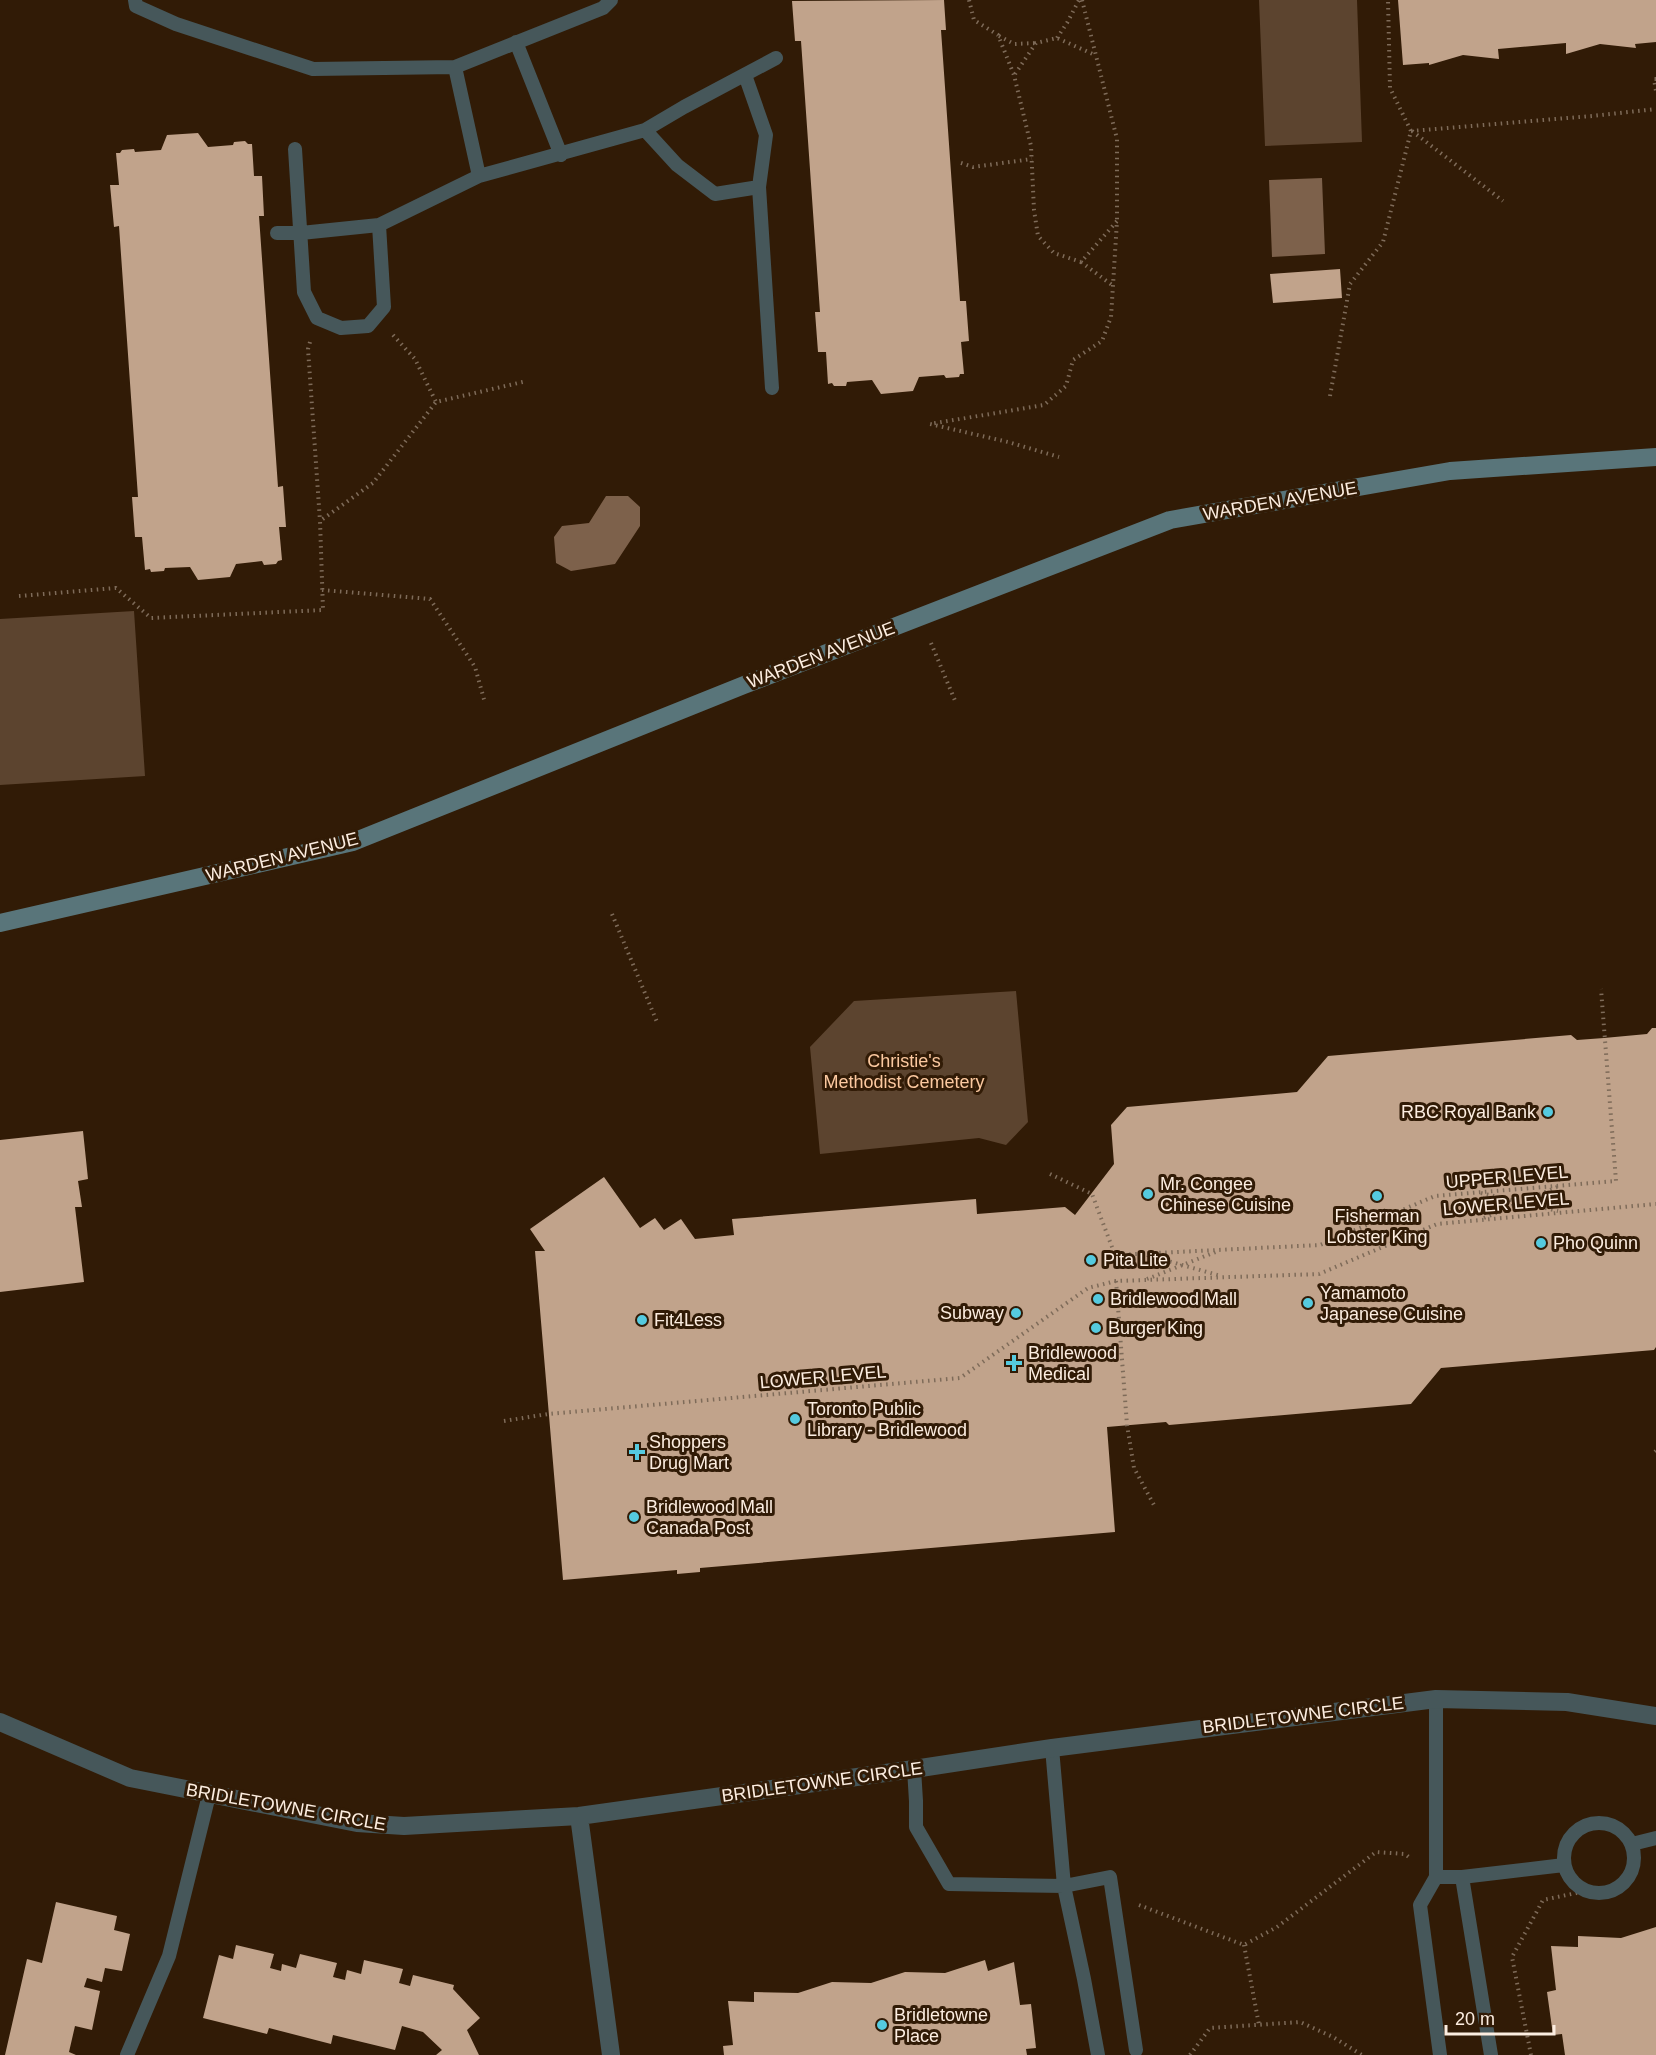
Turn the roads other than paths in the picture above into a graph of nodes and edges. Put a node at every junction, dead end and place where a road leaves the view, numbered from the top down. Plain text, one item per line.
1 (135, 0) edge
2 (611, 0) edge
3 (516, 42) junction
4 (776, 58) dead end
5 (455, 67) junction
6 (745, 75) junction
7 (645, 130) junction
8 (295, 149) dead end
9 (561, 154) junction
10 (478, 176) junction
11 (759, 188) junction
12 (379, 225) junction
13 (277, 233) dead end
14 (301, 233) junction
15 (772, 388) dead end
16 (1656, 457) edge
17 (0, 923) edge
18 (1436, 1699) junction
19 (1656, 1716) edge
20 (0, 1722) edge
21 (1053, 1748) junction
22 (914, 1769) junction
23 (209, 1795) junction
24 (579, 1816) junction
25 (1656, 1838) edge
26 (1632, 1844) junction
27 (1564, 1865) junction
28 (1436, 1877) junction
29 (1462, 1877) junction
30 (1064, 1886) junction
31 (1136, 2050) dead end
32 (128, 2055) edge
33 (612, 2055) edge
34 (1098, 2055) edge
35 (1440, 2055) edge
36 (1491, 2055) edge

1 - 5 lane
2 - 3 lane
3 - 5 lane
3 - 9 lane
4 - 6 lane
5 - 10 lane
6 - 7 lane
6 - 11 lane
7 - 9 lane
7 - 11 lane
8 - 14 lane
9 - 10 lane
10 - 12 lane
11 - 15 lane
12 - 14 lane
12 - 14 lane
13 - 14 lane
16 - 17 main road, WARDEN AVENUE
18 - 19 street, BRIDLETOWNE CIRCLE
18 - 21 street, BRIDLETOWNE CIRCLE
18 - 28 lane
20 - 23 street, BRIDLETOWNE CIRCLE
21 - 22 street, BRIDLETOWNE CIRCLE
21 - 30 lane
22 - 24 street, BRIDLETOWNE CIRCLE
22 - 30 lane
23 - 24 street, BRIDLETOWNE CIRCLE
23 - 32 lane
24 - 33 street
25 - 26 lane
26 - 27 lane
26 - 27 lane
27 - 29 lane
28 - 29 lane
28 - 35 lane
29 - 36 lane
30 - 31 lane
30 - 34 lane

